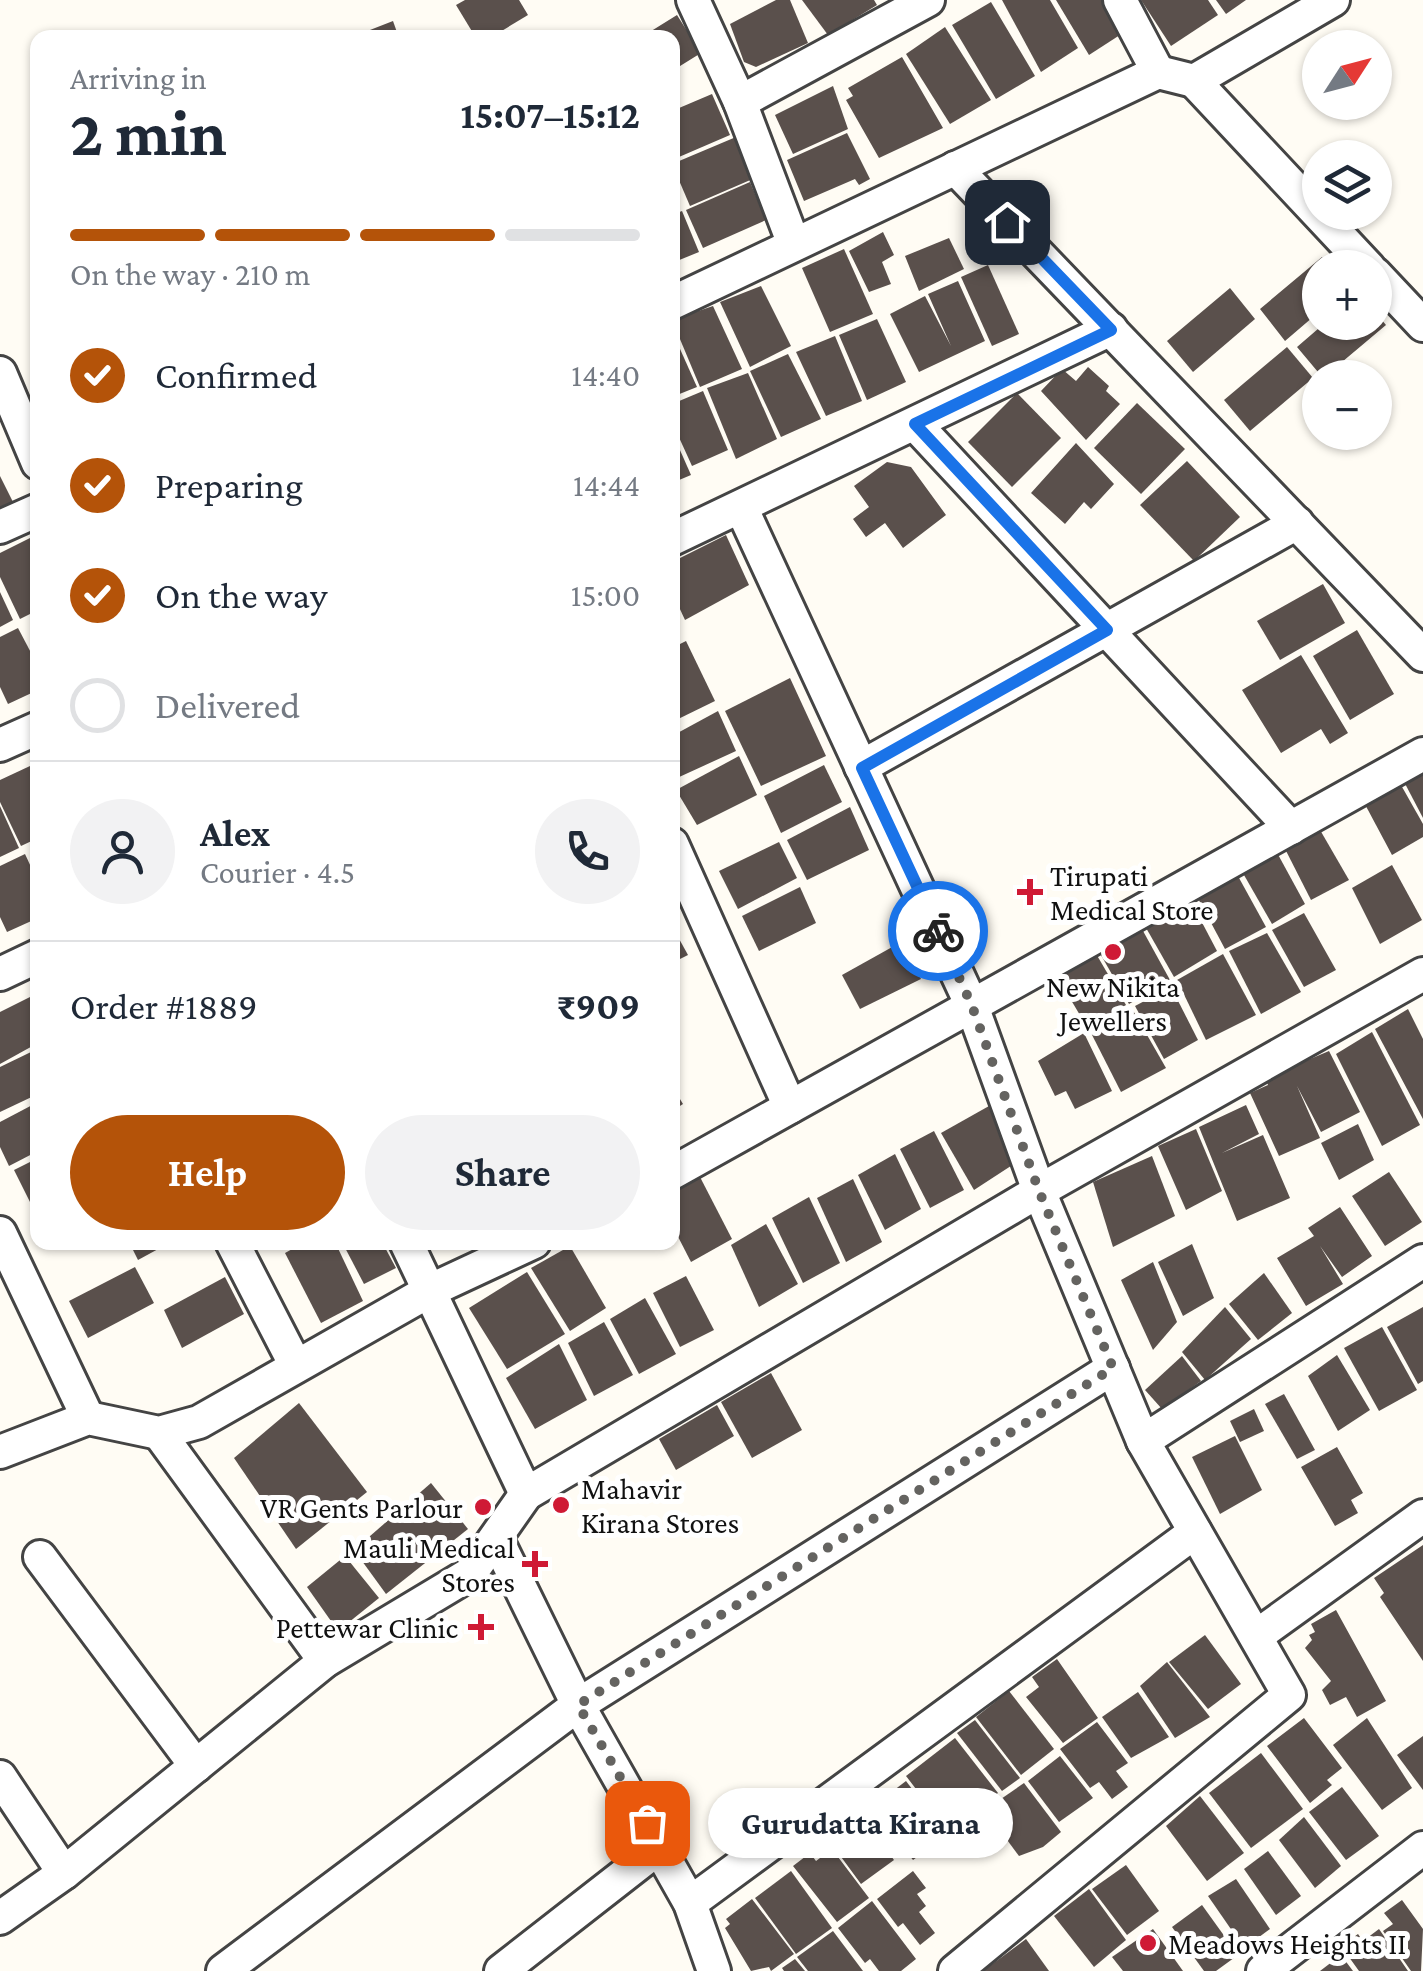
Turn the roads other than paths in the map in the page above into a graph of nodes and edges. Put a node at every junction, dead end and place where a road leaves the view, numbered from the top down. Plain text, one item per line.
1 (693, 0) edge
2 (928, 0) edge
3 (1120, 0) edge
4 (1333, 0) edge
5 (1158, 72) junction
6 (1194, 81) junction
7 (740, 102) junction
8 (955, 168) junction
9 (793, 242) junction
10 (1352, 250) edge
11 (1392, 292) edge
12 (680, 299) edge
13 (1423, 325) edge
14 (1111, 330) junction
15 (0, 373) edge
16 (915, 424) junction
17 (30, 444) edge
18 (741, 507) junction
19 (30, 514) edge
20 (1297, 523) junction
21 (0, 528) edge
22 (680, 536) edge
23 (1107, 630) junction
24 (1423, 655) edge
25 (30, 732) edge
26 (0, 745) edge
27 (1423, 754) edge
28 (862, 768) junction
29 (1292, 828) junction
30 (680, 862) edge
31 (30, 960) edge
32 (0, 974) edge
33 (1423, 974) edge
34 (972, 1006) junction
35 (790, 1107) junction
36 (680, 1169) edge
37 (1039, 1191) junction
38 (0, 1233) edge
39 (236, 1250) edge
40 (410, 1250) edge
41 (517, 1250) edge
42 (1423, 1261) edge
43 (431, 1290) junction
44 (296, 1366) junction
45 (1113, 1368) junction
46 (88, 1418) junction
47 (159, 1433) junction
48 (1143, 1441) junction
49 (0, 1452) edge
50 (526, 1494) junction
51 (1423, 1516) edge
52 (1195, 1532) junction
53 (496, 1538) junction
54 (40, 1556) dead end
55 (1258, 1635) junction
56 (324, 1661) junction
57 (578, 1705) junction
58 (196, 1766) junction
59 (0, 1777) edge
60 (660, 1846) junction
61 (1423, 1848) edge
62 (64, 1873) junction
63 (690, 1904) junction
64 (0, 1918) edge
65 (222, 1971) edge
66 (502, 1971) edge
67 (714, 1971) edge
68 (956, 1971) edge
69 (1263, 1971) edge

1 - 7 street
2 - 7 street
3 - 5 street
4 - 6 street
5 - 6 street
5 - 8 street
6 - 10 street
7 - 9 street
8 - 9 street
8 - 14 street
9 - 12 street
11 - 13 street
14 - 16 street
14 - 20 street
15 - 17 street
16 - 18 street
16 - 23 street
18 - 22 street
18 - 28 street
19 - 21 street
20 - 23 street
20 - 24 street
23 - 28 street
23 - 29 street
25 - 26 street
27 - 29 street
28 - 34 street
29 - 34 street
30 - 35 street
31 - 32 street
33 - 37 street
34 - 35 street
34 - 37 street
35 - 36 street
37 - 45 street
37 - 50 street
38 - 46 street
39 - 44 street
40 - 43 street
41 - 43 street
42 - 48 street
43 - 44 street
43 - 50 street
44 - 47 street
45 - 48 street
45 - 57 street
46 - 47 street
46 - 49 street
47 - 56 street
48 - 52 street
50 - 53 street
51 - 55 street
52 - 55 street
52 - 63 street
53 - 56 street
53 - 57 street
54 - 58 street
55 - 68 street
56 - 58 street
57 - 60 street
57 - 65 street
58 - 62 street
59 - 62 street
60 - 63 street
60 - 66 street
61 - 69 street
62 - 64 street
63 - 67 street

